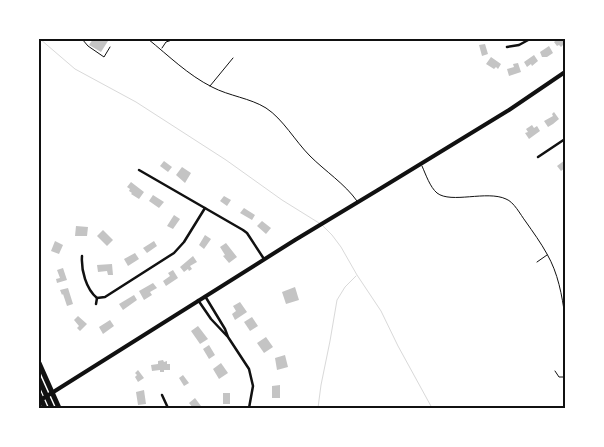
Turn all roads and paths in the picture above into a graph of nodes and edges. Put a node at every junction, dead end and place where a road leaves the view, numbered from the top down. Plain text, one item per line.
1 (82, 39) edge
2 (148, 39) edge
3 (175, 39) edge
4 (530, 39) edge
5 (110, 47) dead end
6 (508, 47) dead end
7 (161, 49) junction
8 (233, 58) dead end
9 (565, 72) edge
10 (210, 86) junction
11 (565, 139) edge
12 (538, 157) dead end
13 (420, 163) junction
14 (139, 170) dead end
15 (358, 202) junction
16 (205, 208) junction
17 (548, 254) junction
18 (82, 256) dead end
19 (264, 259) junction
20 (537, 262) dead end
21 (204, 296) junction
22 (98, 298) junction
23 (198, 300) junction
24 (96, 304) dead end
25 (565, 317) edge
26 (228, 337) junction
27 (39, 363) edge
28 (556, 371) dead end
29 (565, 377) edge
30 (39, 379) edge
31 (39, 394) edge
32 (162, 395) dead end
33 (39, 401) edge
34 (45, 408) edge
35 (52, 408) edge
36 (59, 408) edge
37 (168, 408) edge
38 (249, 408) edge

1 - 5 lane
2 - 7 lane
3 - 7 lane
4 - 6 street
7 - 10 lane
8 - 10 lane
9 - 13 street
10 - 15 lane
11 - 12 street
13 - 15 street
13 - 17 lane
14 - 16 street
15 - 19 street
16 - 19 street
16 - 22 street
17 - 20 lane
17 - 25 lane
18 - 22 street
19 - 21 street
21 - 23 street
21 - 26 street
22 - 24 street
23 - 26 street
23 - 33 street
26 - 38 street
27 - 36 highway
28 - 29 lane
30 - 35 highway
31 - 34 highway
32 - 37 street

